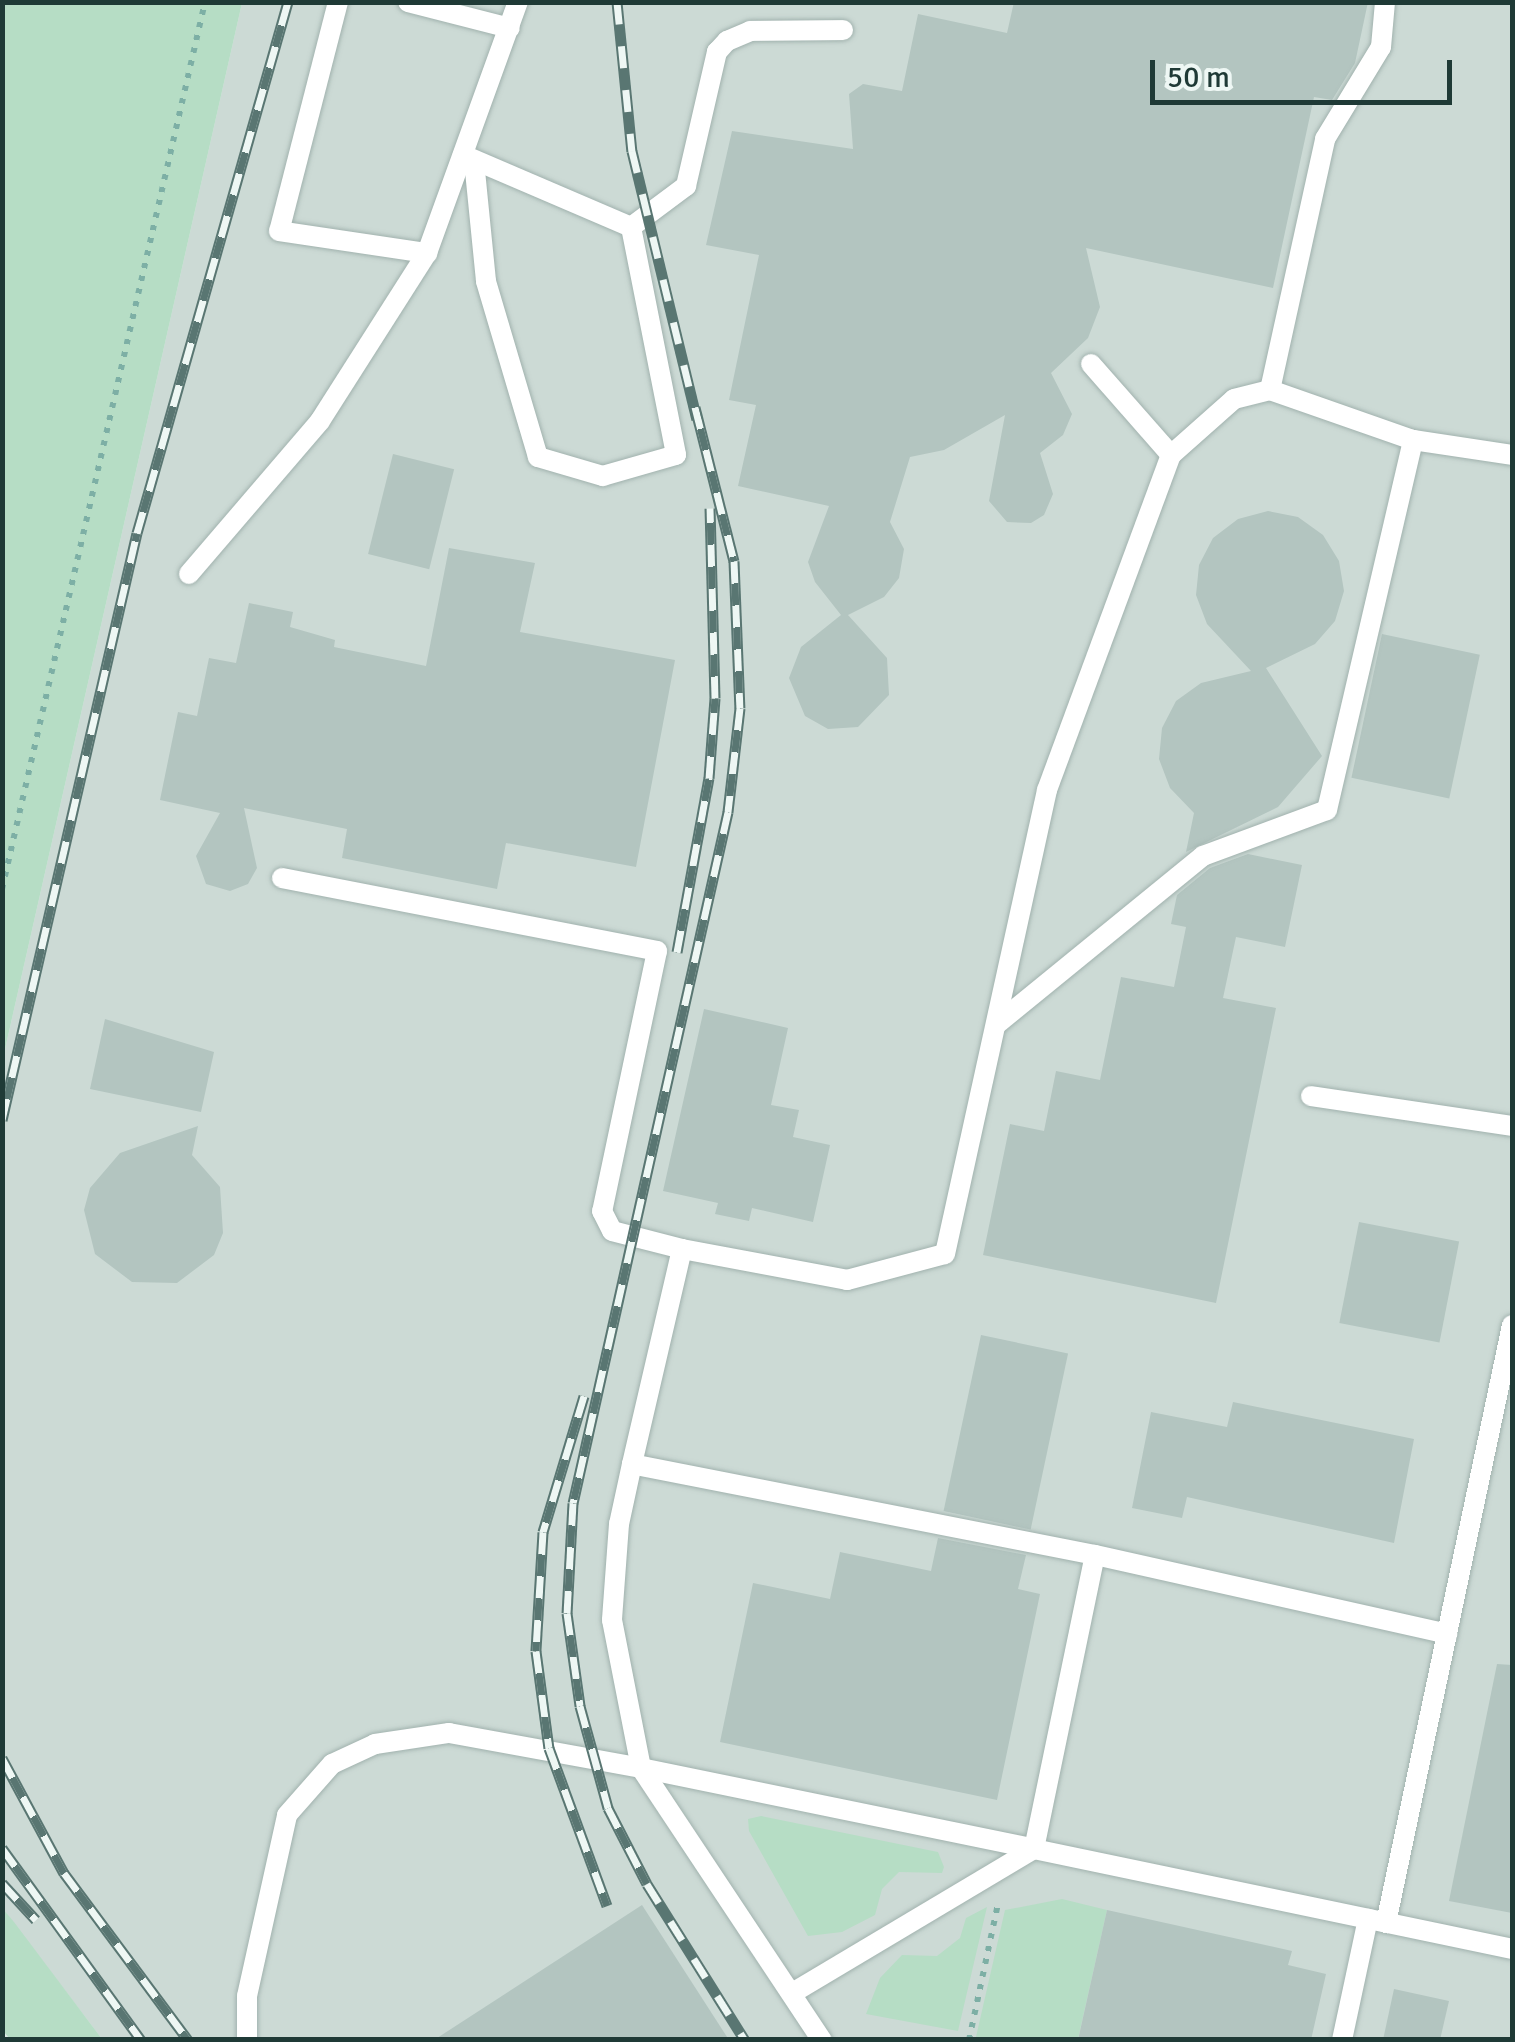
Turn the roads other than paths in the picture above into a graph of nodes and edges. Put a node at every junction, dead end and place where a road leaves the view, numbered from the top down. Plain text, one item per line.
1 (338, 2) edge
2 (408, 2) edge
3 (518, 2) edge
4 (1384, 2) edge
5 (510, 28) junction
6 (844, 30) dead end
7 (468, 158) junction
8 (631, 226) junction
9 (427, 253) junction
10 (1091, 364) dead end
11 (1270, 390) junction
12 (1413, 440) junction
13 (1170, 455) junction
14 (1512, 456) edge
15 (189, 574) dead end
16 (282, 878) dead end
17 (997, 1024) junction
18 (1311, 1096) dead end
19 (1512, 1126) edge
20 (682, 1250) junction
21 (1512, 1325) edge
22 (632, 1464) junction
23 (1096, 1555) junction
24 (1447, 1634) junction
25 (642, 1768) junction
26 (1034, 1848) junction
27 (1377, 1921) junction
28 (1512, 1949) edge
29 (794, 1992) junction
30 (246, 2040) edge
31 (822, 2040) edge
32 (1342, 2040) edge

1 - 9 lane
2 - 5 lane
3 - 5 lane
4 - 11 lane
5 - 7 lane
6 - 8 lane
7 - 8 lane
7 - 8 lane
7 - 9 lane
9 - 15 lane
10 - 13 lane
11 - 12 lane
11 - 13 lane
12 - 14 lane
12 - 17 lane
13 - 17 lane
16 - 20 lane
17 - 20 lane
18 - 19 lane
20 - 22 lane
21 - 24 lane
22 - 23 lane
22 - 25 lane
23 - 24 lane
23 - 26 lane
24 - 27 lane
25 - 26 lane
25 - 29 lane
25 - 30 lane
26 - 27 lane
26 - 29 lane
27 - 28 lane
27 - 32 lane
29 - 31 lane

